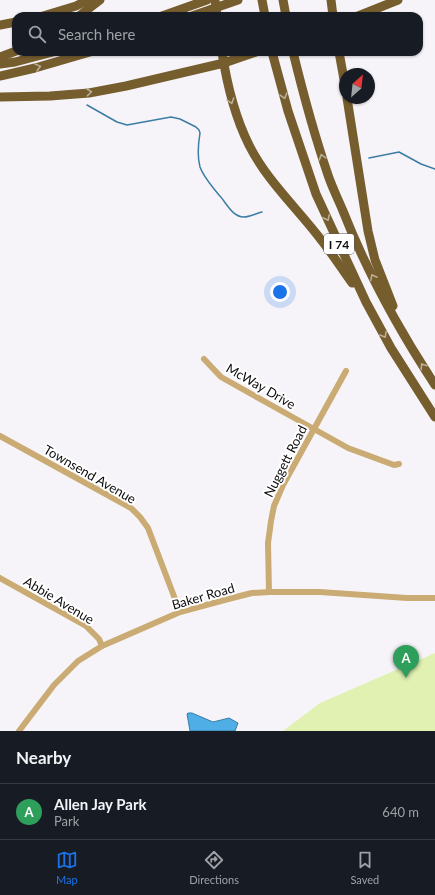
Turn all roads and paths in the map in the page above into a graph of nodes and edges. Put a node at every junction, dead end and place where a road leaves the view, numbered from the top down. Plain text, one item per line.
1 (88, 0) edge
2 (100, 0) edge
3 (207, 0) edge
4 (215, 0) edge
5 (238, 0) edge
6 (262, 0) edge
7 (283, 0) edge
8 (331, 0) edge
9 (398, 0) edge
10 (56, 12) edge
11 (84, 12) edge
12 (173, 12) edge
13 (204, 12) edge
14 (216, 12) edge
15 (264, 12) edge
16 (285, 12) edge
17 (332, 12) edge
18 (368, 12) edge
19 (12, 23) edge
20 (0, 25) edge
21 (12, 52) edge
22 (38, 56) edge
23 (76, 56) edge
24 (223, 56) edge
25 (244, 56) edge
26 (273, 56) edge
27 (294, 56) edge
28 (340, 56) edge
29 (0, 57) edge
30 (224, 63) junction
31 (0, 64) edge
32 (342, 68) edge
33 (0, 76) edge
34 (50, 96) junction
35 (0, 97) edge
36 (0, 104) edge
37 (348, 104) edge
38 (366, 302) junction
39 (411, 348) junction
40 (204, 359) dead end
41 (346, 371) dead end
42 (435, 385) edge
43 (435, 416) edge
44 (313, 429) junction
45 (0, 436) edge
46 (400, 464) dead end
47 (0, 579) edge
48 (269, 592) junction
49 (432, 598) edge
50 (435, 604) edge
51 (180, 612) junction
52 (102, 646) junction
53 (19, 731) edge

1 - 10 highway
2 - 11 highway
3 - 12 highway
4 - 14 highway, bridge
5 - 13 highway
6 - 15 highway
7 - 16 highway
8 - 17 highway
9 - 18 highway
19 - 20 highway
21 - 29 highway
22 - 31 highway
33 -> 23 highway
24 - 30 highway
25 - 30 highway
26 -> 38 highway, I 74
39 -> 27 highway, I 74
28 - 32 highway
34 -> 30 highway
30 -> 38 highway
34 - 35 highway
34 - 36 highway
37 - 39 highway
38 -> 43 highway, I 74
42 -> 39 highway, I 74
40 - 44 street, McWay Drive
41 - 44 street, Nuggett Road
44 - 46 street, McWay Drive
44 - 48 street, Nuggett Road
45 - 51 street, Townsend Avenue
47 - 52 street, Abbie Avenue
48 - 49 street, Baker Road
48 - 51 street, Baker Road
49 - 50 street
51 - 52 street, Baker Road
52 - 53 street, Baker Road

